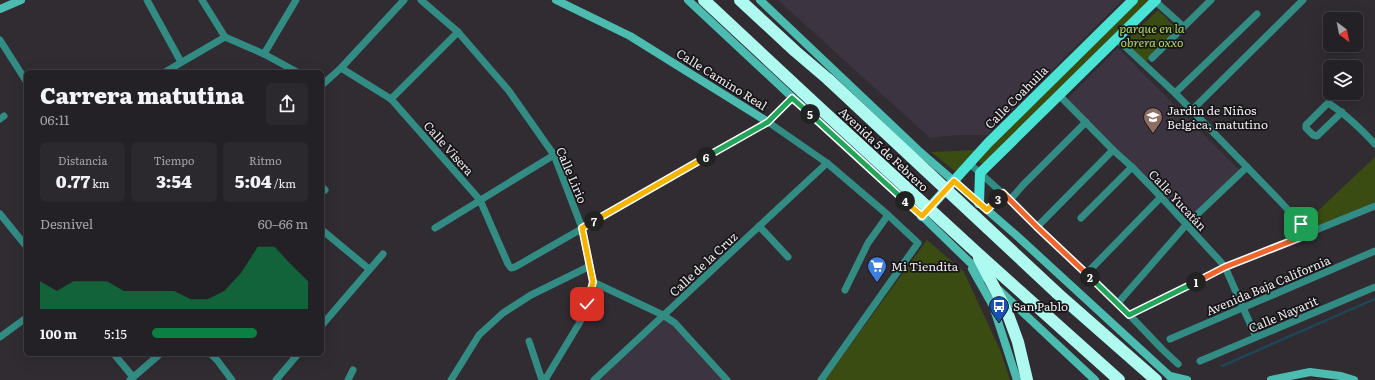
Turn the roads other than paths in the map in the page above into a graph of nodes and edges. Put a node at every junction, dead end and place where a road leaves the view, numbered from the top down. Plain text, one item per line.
1 (21, 0) edge
2 (148, 0) edge
3 (202, 0) edge
4 (296, 0) edge
5 (404, 0) edge
6 (421, 0) edge
7 (556, 0) edge
8 (688, 0) edge
9 (704, 0) edge
10 (740, 0) edge
11 (760, 0) edge
12 (1133, 0) edge
13 (1156, 0) edge
14 (1211, 0) edge
15 (1303, 0) edge
16 (0, 9) edge
17 (1258, 14) dead end
18 (1183, 26) junction
19 (458, 32) junction
20 (225, 37) junction
21 (1117, 39) junction
22 (0, 40) edge
23 (264, 54) junction
24 (1152, 58) dead end
25 (181, 62) junction
26 (341, 68) junction
27 (168, 70) edge
28 (293, 70) edge
29 (24, 78) edge
30 (324, 83) edge
31 (1175, 93) junction
32 (1059, 94) junction
33 (792, 98) junction
34 (391, 99) junction
35 (1191, 111) junction
36 (1342, 112) junction
37 (768, 122) junction
38 (1086, 122) junction
39 (1375, 144) edge
40 (1113, 150) junction
41 (554, 155) junction
42 (827, 163) junction
43 (969, 163) junction
44 (1132, 167) junction
45 (1247, 167) junction
46 (980, 173) junction
47 (954, 181) junction
48 (1003, 193) junction
49 (1161, 197) junction
50 (480, 200) junction
51 (1010, 200) junction
52 (978, 203) junction
53 (1375, 206) edge
54 (987, 210) junction
55 (0, 214) edge
56 (888, 215) junction
57 (922, 216) junction
58 (1081, 218) dead end
59 (1186, 225) junction
60 (760, 226) junction
61 (1037, 227) junction
62 (435, 228) dead end
63 (582, 228) junction
64 (324, 232) edge
65 (1304, 236) junction
66 (24, 244) edge
67 (1375, 251) edge
68 (975, 252) junction
69 (382, 254) dead end
70 (788, 257) dead end
71 (968, 262) junction
72 (590, 266) junction
73 (1225, 267) junction
74 (369, 269) junction
75 (1087, 273) junction
76 (593, 282) junction
77 (1375, 287) edge
78 (845, 290) dead end
79 (1118, 302) junction
80 (1244, 307) junction
81 (663, 315) junction
82 (1129, 315) junction
83 (24, 319) edge
84 (324, 323) edge
85 (0, 337) edge
86 (1256, 337) junction
87 (1170, 339) dead end
88 (529, 341) dead end
89 (116, 356) edge
90 (158, 356) edge
91 (296, 356) edge
92 (219, 357) edge
93 (1200, 361) dead end
94 (1178, 364) dead end
95 (353, 370) dead end
96 (132, 378) edge
97 (1172, 378) edge
98 (232, 380) edge
99 (276, 380) edge
100 (348, 380) edge
101 (451, 380) edge
102 (542, 380) edge
103 (545, 380) edge
104 (594, 380) edge
105 (727, 380) edge
106 (821, 380) edge
107 (1017, 380) edge
108 (1027, 380) edge
109 (1095, 380) edge
110 (1119, 380) edge
111 (1156, 380) edge
112 (1187, 380) edge
113 (1271, 380) edge
114 (1354, 380) edge

1 - 16 main road
2 - 25 street
3 - 20 street
4 - 23 street
5 - 26 street
6 - 19 street, Calle Lirio
7 - 37 main road, Calle Camino Real
8 - 33 main road, Avenida 5 de Febrero
9 - 68 highway, Avenida 5 de Febrero, bridge
10 - 111 highway, Avenida 5 de Febrero, bridge
11 - 47 main road, Avenida 5 de Febrero
12 - 43 main road, Calle Coahuila
13 - 18 street
13 - 21 main road
14 - 18 street
15 - 35 street
17 - 31 street
18 - 24 street
19 - 34 street
19 - 41 street, Calle Lirio
20 - 23 street
20 - 25 street
21 - 31 street
21 - 32 main road
22 - 29 street
23 - 28 street
25 - 27 street
26 - 30 street
26 - 34 street, Calle Visera
31 - 35 street
32 - 38 street, Calle Yucatán
32 - 46 main road
33 - 37 street
33 - 57 main road, Avenida 5 de Febrero
34 - 50 street, Calle Visera
35 - 45 street
36 - 36 street
36 - 39 street
37 - 42 street, Calle Camino Real
37 - 63 street
38 - 40 street, Calle Yucatán
38 - 51 street
40 - 44 street, Calle Yucatán
40 - 61 street
41 - 50 street
41 - 63 street, Calle Lirio
42 - 56 street, Calle Camino Real
42 - 60 street, Calle de la Cruz
43 - 46 street
43 - 47 main road, Calle Coahuila
44 - 49 street, Calle Yucatán
44 - 58 street
45 - 59 street
45 - 65 street
46 - 48 street
46 - 52 main road
47 - 52 main road, Avenida 5 de Febrero
47 - 57 main road, Calle Coahuila
48 - 51 street
48 - 54 street
49 - 59 street, Calle Yucatán
49 - 75 street
50 - 62 street
50 - 63 street, Calle Visera
51 - 61 street
52 - 54 main road, Avenida 5 de Febrero
53 - 65 street
54 - 97 main road, Avenida 5 de Febrero
55 - 66 street
56 - 78 street
56 - 106 street, Calle Camino Real
57 - 71 main road, Avenida 5 de Febrero
59 - 73 street, Calle Yucatán
59 - 79 street
60 - 70 street
60 - 81 street, Calle de la Cruz
61 - 75 street
63 - 72 street, Calle Lirio
64 - 74 street
65 - 73 street
67 - 80 street, Avenida Baja California
68 - 108 highway, bridge
68 - 110 highway, Avenida 5 de Febrero, bridge
69 - 74 street
71 - 107 main road
71 - 109 main road, Avenida 5 de Febrero
72 - 76 street, Calle Lirio
72 - 101 street
73 - 80 street, Calle Yucatán
73 - 82 street
74 - 84 street
75 - 79 street
76 - 81 street
76 - 103 street
77 - 86 street, Calle Nayarit
79 - 82 street
80 - 86 street, Calle Yucatán
80 - 87 street, Avenida Baja California
81 - 104 street, Calle de la Cruz
81 - 105 street
82 - 94 street
83 - 85 street
86 - 93 street, Calle Nayarit
88 - 102 street
89 - 96 street
90 - 96 street
91 - 99 street
92 - 98 street
95 - 100 street
97 - 112 main road
113 - 114 main road

